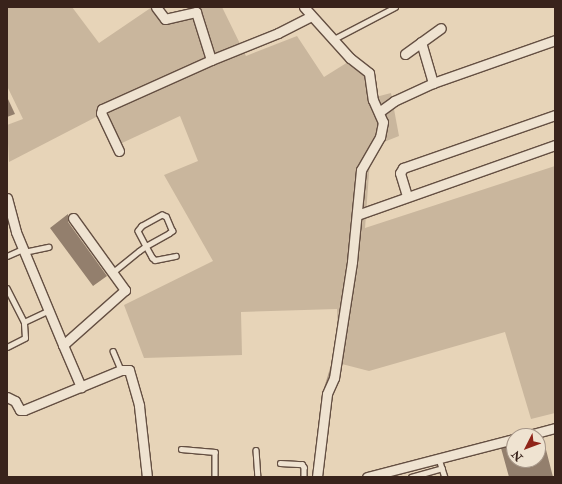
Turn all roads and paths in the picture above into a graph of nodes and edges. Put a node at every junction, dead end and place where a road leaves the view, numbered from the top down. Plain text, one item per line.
1 (156, 7) edge
2 (304, 7) edge
3 (395, 7) edge
4 (311, 16) junction
5 (441, 28) dead end
6 (335, 38) junction
7 (555, 40) edge
8 (421, 42) junction
9 (405, 54) dead end
10 (211, 60) junction
11 (433, 83) junction
12 (382, 111) junction
13 (555, 115) edge
14 (555, 145) edge
15 (119, 151) dead end
16 (407, 196) junction
17 (7, 198) edge
18 (361, 213) junction
19 (10, 218) edge
20 (73, 218) dead end
21 (146, 246) junction
22 (48, 247) dead end
23 (24, 250) junction
24 (7, 256) edge
25 (176, 256) dead end
26 (113, 272) junction
27 (7, 288) edge
28 (48, 311) junction
29 (24, 322) junction
30 (63, 345) junction
31 (7, 347) edge
32 (113, 351) dead end
33 (121, 370) junction
34 (81, 387) junction
35 (7, 397) edge
36 (506, 441) edge
37 (181, 449) dead end
38 (256, 450) dead end
39 (439, 458) junction
40 (280, 463) dead end
41 (442, 468) junction
42 (147, 477) edge
43 (215, 477) edge
44 (258, 477) edge
45 (304, 477) edge
46 (317, 477) edge
47 (367, 477) edge
48 (411, 477) edge
49 (445, 477) edge

1 - 10 street
2 - 4 street
3 - 6 lane
4 - 6 street
4 - 10 street
5 - 8 street
6 - 12 street
7 - 11 street
8 - 9 street
8 - 11 street
10 - 15 street
11 - 12 street
12 - 18 street
13 - 16 street
14 - 16 street
16 - 18 street
17 - 19 street
18 - 46 street
19 - 23 street
20 - 26 street
21 - 21 lane
21 - 25 lane
21 - 26 lane
22 - 23 lane
23 - 24 lane
23 - 28 street
26 - 30 street
27 - 29 lane
28 - 29 lane
28 - 30 street
29 - 31 lane
30 - 34 street
32 - 33 lane
33 - 34 street
33 - 42 street
34 - 35 street
36 - 39 street
37 - 43 lane
38 - 44 lane
39 - 41 lane
39 - 47 street
40 - 45 lane
41 - 48 lane
41 - 49 lane

